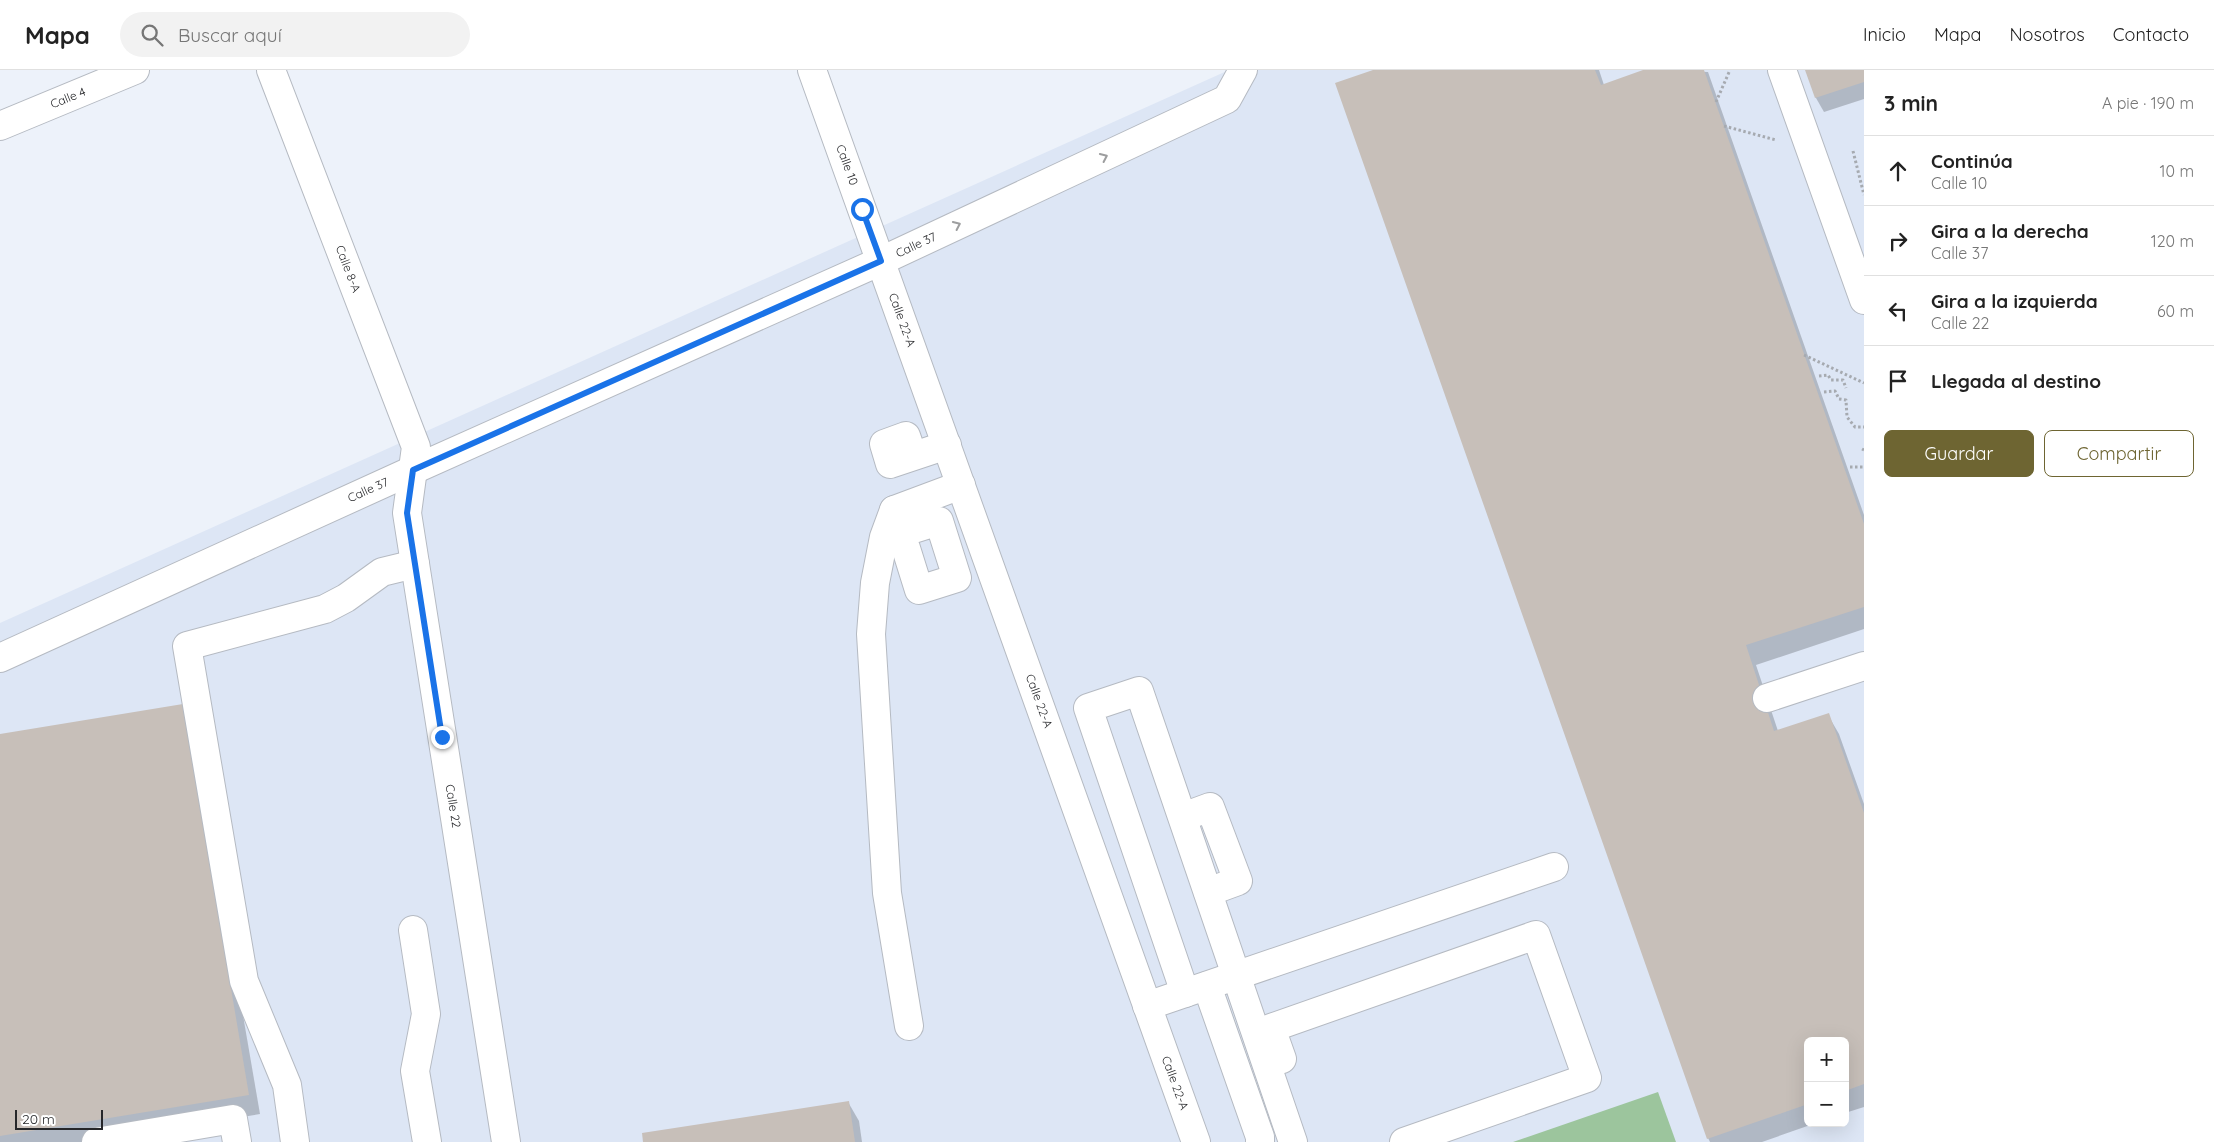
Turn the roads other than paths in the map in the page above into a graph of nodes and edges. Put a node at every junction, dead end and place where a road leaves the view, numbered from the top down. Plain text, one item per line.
1 (135, 70) edge
2 (271, 70) edge
3 (812, 70) edge
4 (1243, 70) edge
5 (1782, 70) edge
6 (0, 126) edge
7 (881, 261) junction
8 (1864, 300) edge
9 (947, 445) junction
10 (913, 456) dead end
11 (413, 470) junction
12 (961, 485) junction
13 (415, 564) junction
14 (0, 658) edge
15 (1864, 666) edge
16 (1767, 698) dead end
17 (1554, 867) dead end
18 (414, 930) dead end
19 (1236, 976) junction
20 (1196, 990) junction
21 (1147, 1006) junction
22 (909, 1026) dead end
23 (96, 1142) edge
24 (237, 1142) edge
25 (296, 1142) edge
26 (427, 1142) edge
27 (506, 1142) edge
28 (1196, 1142) edge
29 (1260, 1142) edge
30 (1293, 1142) edge
31 (1312, 1142) edge
32 (1404, 1142) edge

1 - 6 street, Calle 4
2 - 11 street, Calle 8-A
3 - 7 street, Calle 10
7 -> 4 street, Calle 37
5 - 8 street
7 - 9 street, Calle 22-A
7 - 11 street, Calle 37
9 - 10 street
9 - 12 street, Calle 22-A
11 - 13 street, Calle 22
11 - 14 street, Calle 37
12 - 21 street, Calle 22-A
12 - 22 street
13 - 25 street
13 - 27 street, Calle 22
15 - 16 street
17 - 19 street
18 - 26 street
19 - 20 street
19 - 20 street
19 - 30 street
20 - 21 street
20 - 29 street
21 - 28 street, Calle 22-A
23 - 24 street
31 - 32 street

